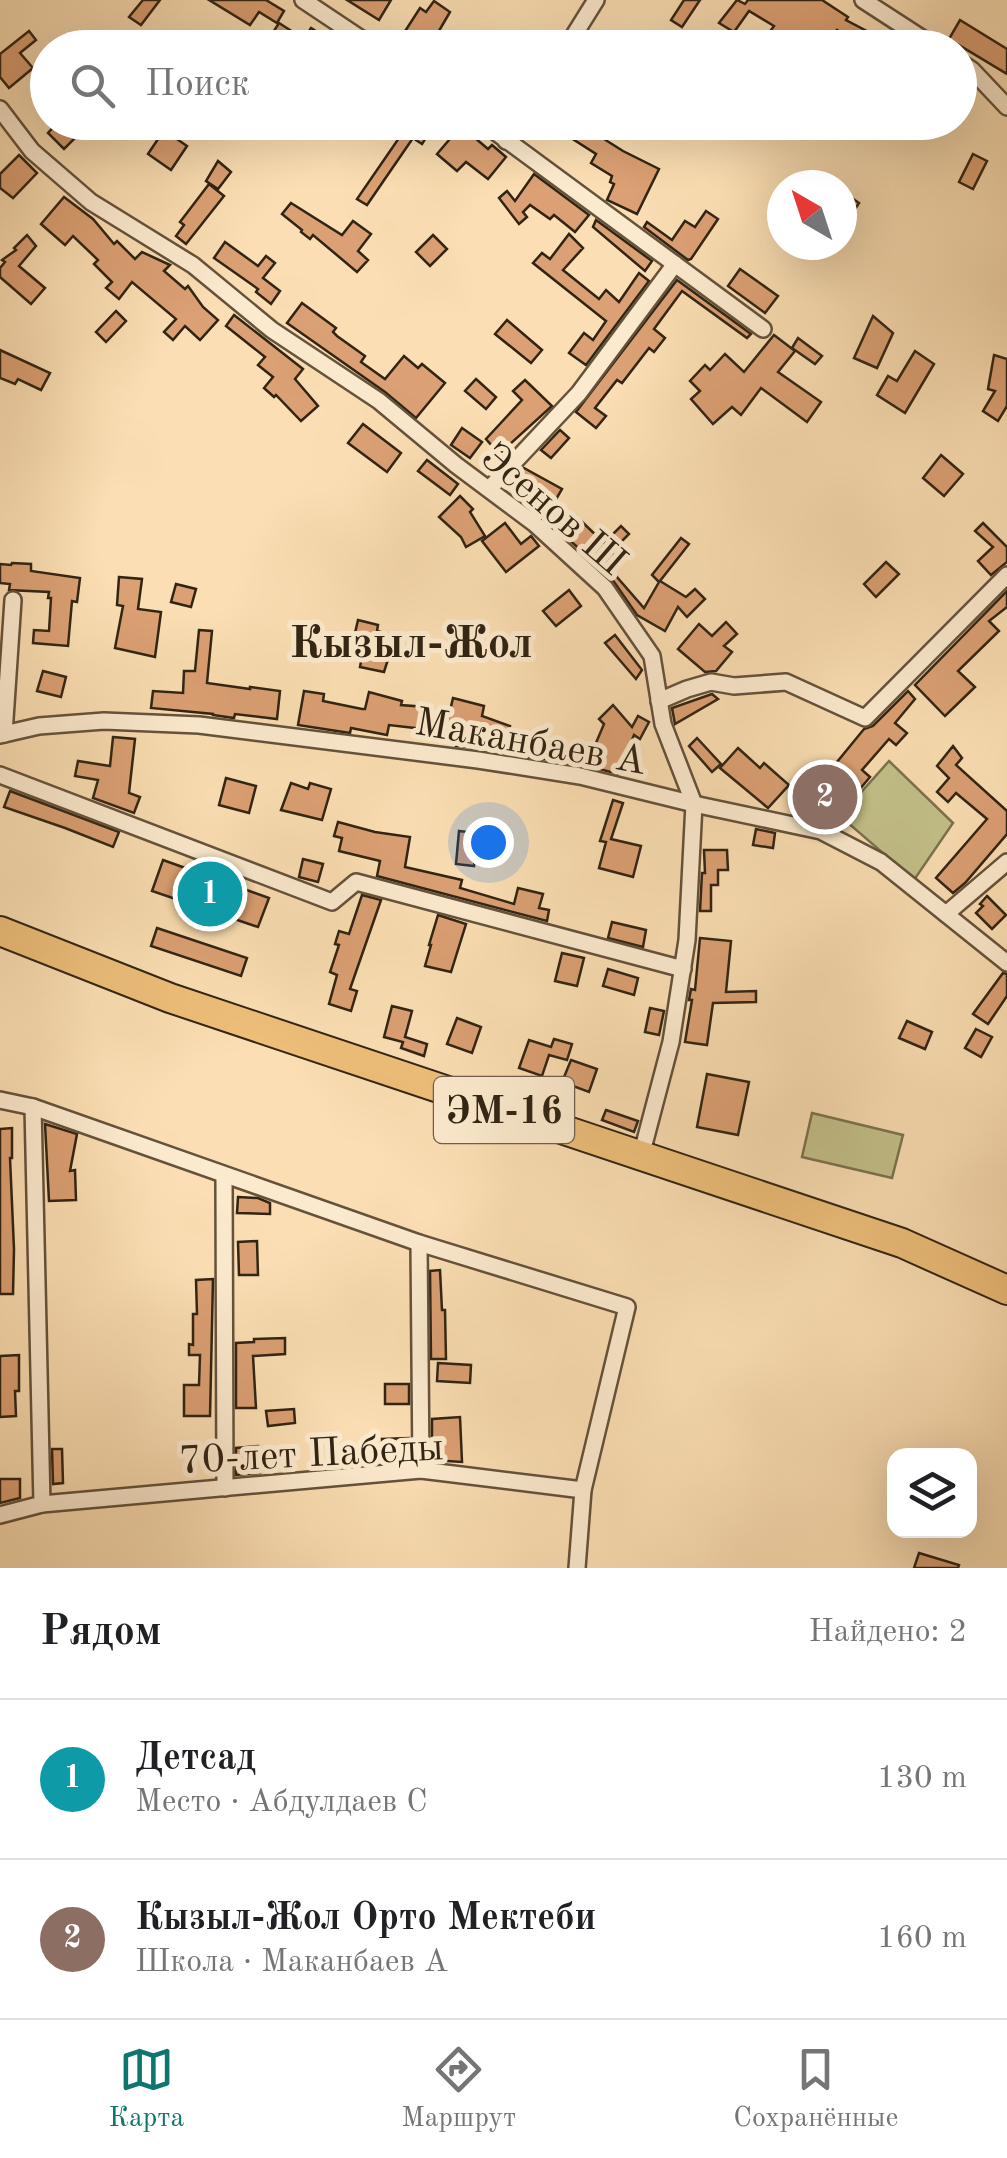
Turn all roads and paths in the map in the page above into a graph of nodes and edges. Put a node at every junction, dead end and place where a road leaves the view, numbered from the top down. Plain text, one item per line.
1 (303, 0) edge
2 (596, 0) edge
3 (863, 0) edge
4 (348, 30) edge
5 (577, 30) edge
6 (909, 30) edge
7 (977, 75) edge
8 (1007, 108) edge
9 (0, 109) edge
10 (506, 141) edge
11 (675, 264) junction
12 (763, 329) dead end
13 (489, 489) junction
14 (1007, 575) edge
15 (13, 600) dead end
16 (659, 701) junction
17 (2, 735) edge
18 (0, 775) edge
19 (694, 804) junction
20 (1007, 862) edge
21 (946, 914) junction
22 (0, 931) edge
23 (1007, 963) edge
24 (682, 970) junction
25 (0, 1100) edge
26 (33, 1107) junction
27 (640, 1156) junction
28 (224, 1175) junction
29 (419, 1243) junction
30 (1007, 1290) edge
31 (421, 1470) junction
32 (224, 1488) junction
33 (583, 1490) junction
34 (42, 1504) junction
35 (0, 1515) edge
36 (577, 1568) edge

1 - 4 street
2 - 5 street
3 - 6 street
7 - 8 street
9 - 13 street, Эсенов Ш
10 - 11 street
11 - 12 street
11 - 13 street
13 - 16 street, Эсенов Ш
14 - 16 street
15 - 17 street
16 - 19 street, Эсенов Ш
17 - 19 street, Маканбаев А
18 - 24 street
19 - 21 street, Маканбаев А
19 - 24 street, Эсенов Ш
20 - 21 street
21 - 23 street, Маканбаев А
22 - 27 highway, ЭМ-16
24 - 27 street, Эсенов Ш
25 - 26 street
26 - 28 street
26 - 34 street
27 - 30 highway, ЭМ-16
28 - 29 street
28 - 32 street
29 - 31 street
29 - 33 street
31 - 32 street, 70-лет Пабеды
31 - 33 street, 70-лет Пабеды
32 - 34 street, 70-лет Пабеды
33 - 36 street
34 - 35 street, 70-лет Пабеды

